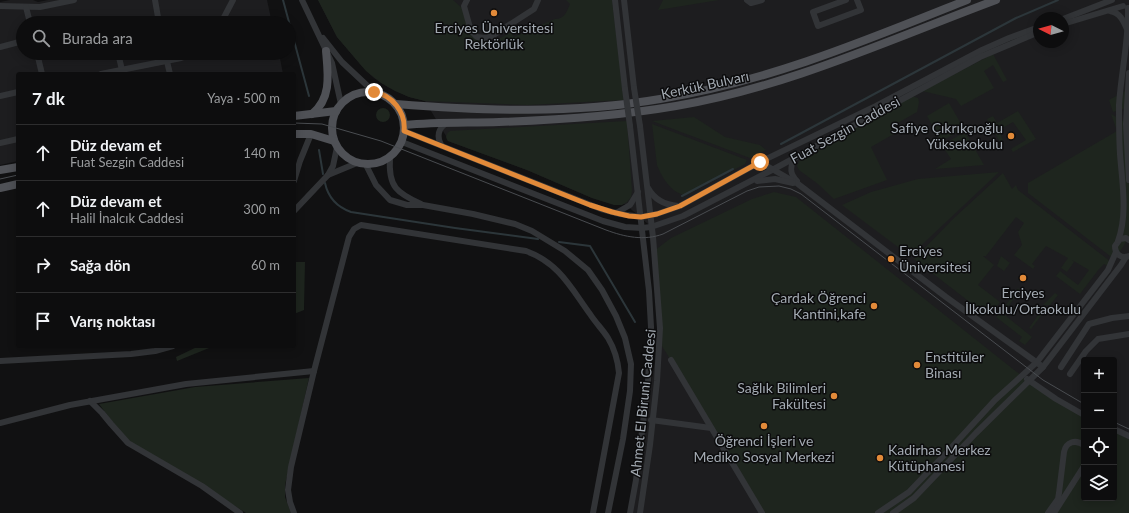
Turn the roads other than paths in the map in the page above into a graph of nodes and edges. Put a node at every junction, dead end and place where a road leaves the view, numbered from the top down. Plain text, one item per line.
1 (74, 0) edge
2 (155, 0) edge
3 (233, 0) edge
4 (302, 0) edge
5 (467, 0) edge
6 (538, 0) edge
7 (615, 0) edge
8 (624, 0) edge
9 (747, 0) edge
10 (762, 0) edge
11 (846, 0) edge
12 (857, 0) edge
13 (967, 0) edge
14 (996, 0) edge
15 (1112, 0) edge
16 (0, 6) edge
17 (1124, 6) edge
18 (26, 7) junction
19 (1108, 11) junction
20 (28, 16) edge
21 (158, 16) edge
22 (225, 16) edge
23 (1069, 17) edge
24 (1069, 22) edge
25 (315, 26) junction
26 (1033, 29) edge
27 (1128, 32) junction
28 (1033, 35) edge
29 (16, 44) edge
30 (0, 47) edge
31 (326, 51) junction
32 (39, 60) edge
33 (120, 60) edge
34 (167, 60) joint
35 (122, 70) junction
36 (42, 72) edge
37 (112, 72) edge
38 (170, 72) edge
39 (1129, 73) edge
40 (16, 92) edge
41 (374, 92) junction
42 (0, 96) edge
43 (396, 104) junction
44 (339, 108) junction
45 (312, 114) junction
46 (296, 116) edge
47 (447, 124) junction
48 (404, 128) junction
49 (296, 134) edge
50 (311, 134) junction
51 (16, 139) edge
52 (402, 142) junction
53 (0, 143) edge
54 (336, 144) junction
55 (442, 146) junction
56 (390, 158) junction
57 (795, 158) junction
58 (760, 162) junction
59 (362, 164) junction
60 (16, 167) edge
61 (0, 170) edge
62 (774, 170) junction
63 (296, 174) edge
64 (328, 175) junction
65 (1129, 180) edge
66 (16, 184) edge
67 (746, 184) junction
68 (0, 188) edge
69 (647, 188) junction
70 (807, 190) junction
71 (638, 192) junction
72 (423, 205) junction
73 (680, 206) junction
74 (296, 209) edge
75 (616, 213) junction
76 (650, 216) junction
77 (641, 217) junction
78 (651, 227) junction
79 (642, 228) junction
80 (1129, 240) edge
81 (1118, 241) junction
82 (1116, 252) junction
83 (1128, 256) edge
84 (1129, 316) edge
85 (1129, 334) edge
86 (1076, 344) junction
87 (147, 349) edge
88 (1086, 351) junction
89 (671, 360) dead end
90 (0, 361) edge
91 (1037, 362) junction
92 (1043, 367) junction
93 (1061, 367) dead end
94 (314, 370) junction
95 (1070, 374) dead end
96 (1023, 376) junction
97 (1029, 381) junction
98 (90, 401) junction
99 (1081, 413) edge
100 (644, 419) junction
101 (653, 420) junction
102 (0, 423) edge
103 (711, 428) junction
104 (1117, 431) edge
105 (1129, 436) edge
106 (1081, 443) edge
107 (1081, 471) edge
108 (240, 513) edge
109 (294, 513) edge
110 (593, 513) edge
111 (608, 513) edge
112 (630, 513) edge
113 (640, 513) edge
114 (762, 513) edge
115 (878, 513) edge
116 (893, 513) edge
117 (1048, 513) edge
118 (1054, 513) edge

1 - 18 street
2 - 21 street
3 - 22 street
4 - 25 street
5 - 6 street
7 - 71 street, Ahmet El Biruni Caddesi, bridge
8 - 69 street, Ahmet El Biruni Caddesi, bridge
9 - 10 street
11 - 12 street
13 - 43 main road, Kerkük Bulvarı
14 - 47 main road, Kerkük Bulvarı
15 - 23 street
16 - 18 street
17 - 19 street
17 - 27 street
18 - 20 street
19 - 24 street
19 - 27 street
25 - 31 street
25 - 41 street
26 - 58 street, Fuat Sezgin Caddesi
27 - 81 street
28 - 57 street, Fuat Sezgin Caddesi
29 - 30 street
31 - 44 street
31 - 45 main road
32 - 36 street
33 - 35 street
34 - 35 street
34 - 38 street
35 - 37 street
39 - 65 street
40 - 42 street
41 - 43 main road
41 - 44 main road
43 - 48 main road
44 - 45 main road
44 - 54 main road
45 - 46 main road
47 - 48 main road, Kerkük Bulvarı
47 - 55 street
48 - 52 main road
48 - 55 street, Fuat Sezgin Caddesi
49 - 50 main road
50 - 54 main road
50 - 63 street
51 - 53 street
52 - 56 main road
52 - 79 street, Fuat Sezgin Caddesi
54 - 59 main road
54 - 64 street
55 - 75 street, Fuat Sezgin Caddesi
56 - 59 main road
56 - 72 street
57 - 62 street, Fuat Sezgin Caddesi
57 - 70 street
58 - 62 street
58 - 73 street, Fuat Sezgin Caddesi
59 - 64 street
59 - 72 street
60 - 61 main road
62 - 67 street, Fuat Sezgin Caddesi
62 - 70 street
64 - 74 street
66 - 68 main road
67 - 70 street
67 - 78 street, Fuat Sezgin Caddesi
69 - 73 street
69 - 76 street, Ahmet El Biruni Caddesi
70 - 91 street
71 - 75 street
71 - 77 street, Ahmet El Biruni Caddesi
72 - 111 street
73 - 76 street, Fuat Sezgin Caddesi
75 - 77 street, Fuat Sezgin Caddesi
76 - 77 street, Fuat Sezgin Caddesi
76 - 78 street, Ahmet El Biruni Caddesi
77 - 79 street, Ahmet El Biruni Caddesi
78 - 79 street, Fuat Sezgin Caddesi
78 - 101 street, Ahmet El Biruni Caddesi
79 - 100 street, Ahmet El Biruni Caddesi
80 - 81 street
81 - 82 street
82 - 83 street
82 - 91 street
83 - 92 street
84 - 86 street
85 - 88 street
86 - 88 street
86 - 93 street
87 - 90 street
88 - 95 street
89 - 103 street
91 - 92 street
91 - 96 street
92 - 97 street
94 - 98 street
94 - 109 street
94 - 110 street
96 - 97 street
96 - 115 street
97 - 99 street
97 - 116 street
98 - 102 street
98 - 108 street
100 - 101 street
100 - 112 street, Ahmet El Biruni Caddesi
101 - 103 street
101 - 113 street, Ahmet El Biruni Caddesi
103 - 114 street
104 - 105 street
106 - 117 street
107 - 118 street

